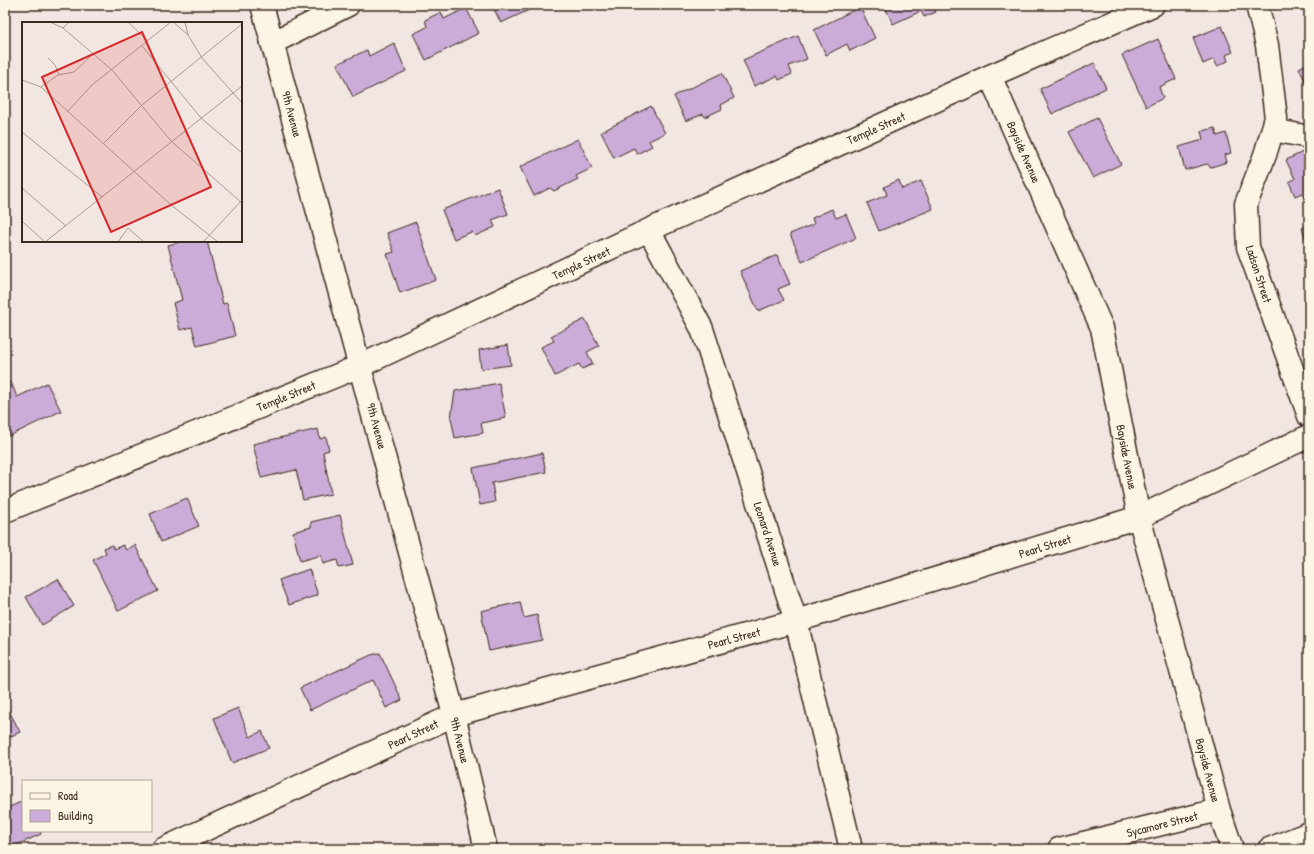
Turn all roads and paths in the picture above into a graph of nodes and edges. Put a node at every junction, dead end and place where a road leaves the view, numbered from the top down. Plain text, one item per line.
1 (262, 5) edge
2 (348, 5) edge
3 (1153, 5) edge
4 (1257, 5) edge
5 (272, 43) junction
6 (990, 76) junction
7 (1273, 130) junction
8 (1309, 137) edge
9 (649, 230) junction
10 (360, 366) junction
11 (1309, 416) edge
12 (1309, 436) edge
13 (5, 512) edge
14 (1139, 517) junction
15 (796, 621) junction
16 (454, 715) junction
17 (1219, 810) junction
18 (1309, 833) edge
19 (163, 849) edge
20 (486, 849) edge
21 (851, 849) edge
22 (1059, 849) edge
23 (1232, 849) edge
24 (1269, 849) edge

1 - 5 street, 9th Avenue
2 - 5 street
3 - 6 street, Temple Street
4 - 7 street, Ladson Street
5 - 10 street, 9th Avenue
6 - 9 street, Temple Street
6 - 14 street, Bayside Avenue
7 - 8 street
7 - 11 street, Ladson Street
9 - 10 street, Temple Street
9 - 15 street, Leonard Avenue
10 - 13 street, Temple Street
10 - 16 street, 9th Avenue
12 - 14 street, Pearl Street
14 - 15 street, Pearl Street
14 - 17 street, Bayside Avenue
15 - 16 street, Pearl Street
15 - 21 street, Leonard Avenue
16 - 19 street, Pearl Street
16 - 20 street, 9th Avenue
17 - 22 street, Sycamore Street
17 - 23 street, Bayside Avenue
18 - 24 street

